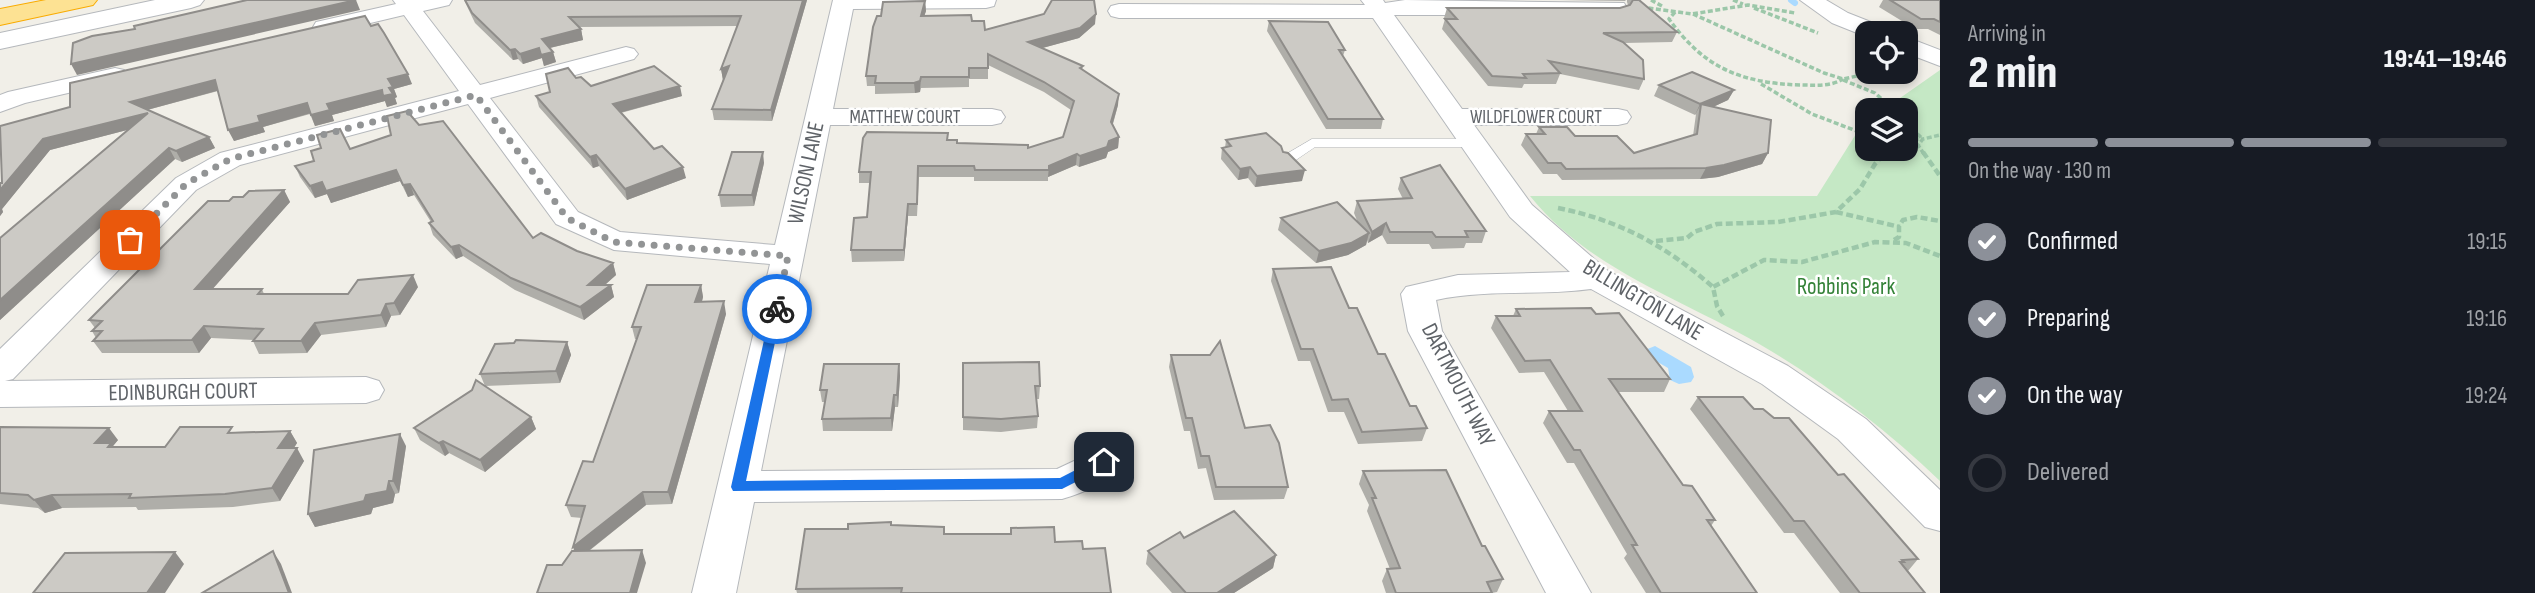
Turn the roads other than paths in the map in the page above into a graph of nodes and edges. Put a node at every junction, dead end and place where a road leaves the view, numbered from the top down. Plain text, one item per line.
1 (85, 0) edge
2 (191, 0) edge
3 (441, 0) edge
4 (844, 1) edge
5 (986, 1) edge
6 (407, 4) edge
7 (1375, 5) edge
8 (1807, 7) edge
9 (1616, 8) edge
10 (1119, 11) dead end
11 (0, 17) edge
12 (1855, 24) edge
13 (300, 33) edge
14 (0, 41) edge
15 (1918, 49) edge
16 (626, 54) dead end
17 (1940, 58) edge
18 (138, 70) edge
19 (476, 95) junction
20 (0, 104) edge
21 (819, 117) junction
22 (992, 117) dead end
23 (1618, 117) dead end
24 (1464, 130) junction
25 (1288, 159) edge
26 (788, 256) junction
27 (1596, 278) junction
28 (0, 370) edge
29 (366, 390) dead end
30 (0, 394) edge
31 (1104, 462) dead end
32 (737, 487) junction
33 (1940, 515) edge
34 (714, 593) edge
35 (1569, 593) edge

1 - 11 highway
2 - 14 street
3 - 6 street
4 - 5 street
4 - 21 street, WILSON LANE
6 - 13 street
6 - 19 street
7 - 9 street
7 - 10 street
7 - 24 street, BILLINGTON LANE
8 - 12 street
15 - 17 street
16 - 19 street
18 - 20 street
19 - 26 street
19 - 28 street
21 - 22 street, MATTHEW COURT
21 - 26 street, WILSON LANE
23 - 24 street, WILDFLOWER COURT
24 - 25 lane
24 - 27 street, BILLINGTON LANE
26 - 32 street, WILSON LANE
27 - 33 street, BILLINGTON LANE
27 - 35 street, DARTMOUTH WAY
29 - 30 street, EDINBURGH COURT
31 - 32 street
32 - 34 street, WILSON LANE

